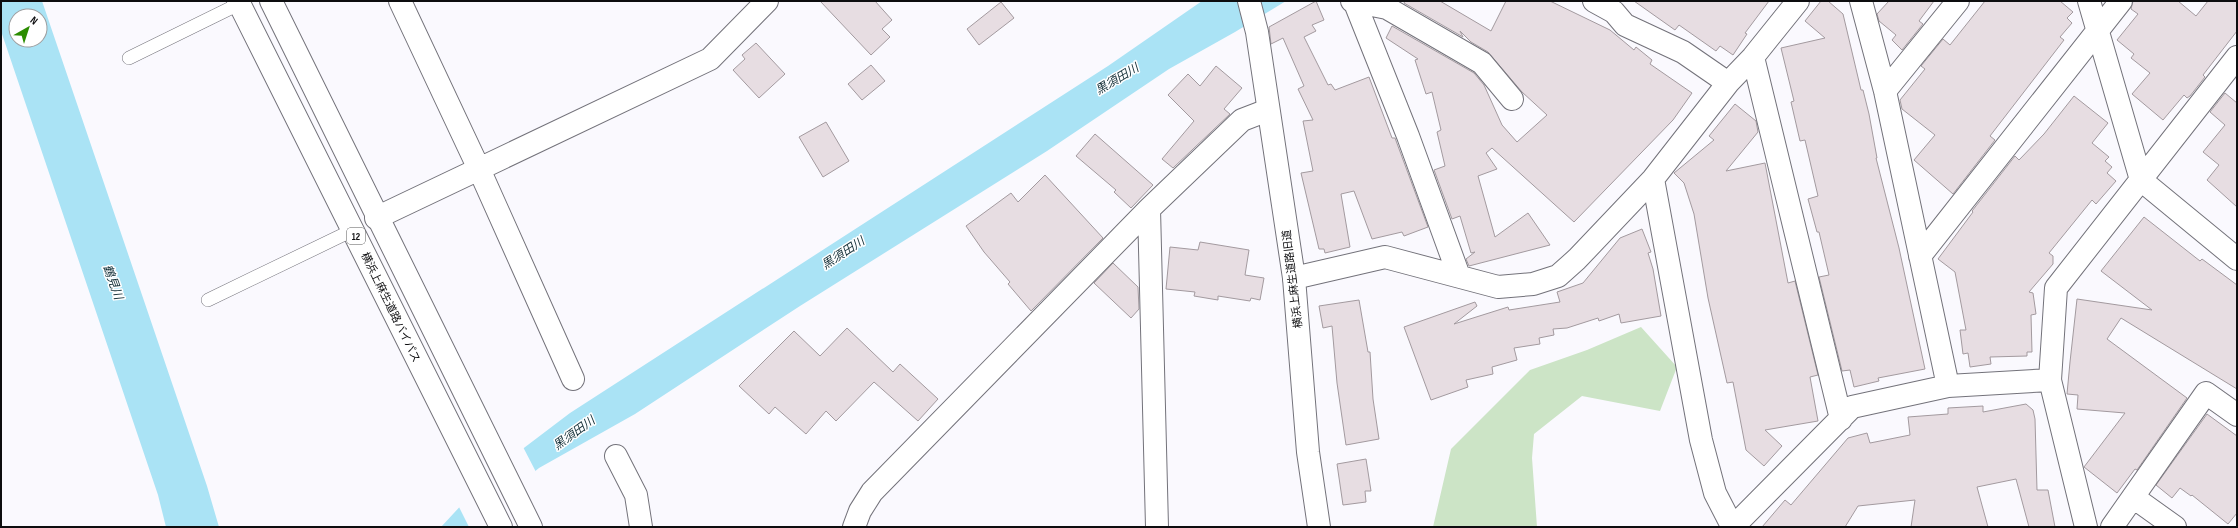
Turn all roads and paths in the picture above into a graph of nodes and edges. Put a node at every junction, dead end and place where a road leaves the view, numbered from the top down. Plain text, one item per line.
1 (271, 1) edge
2 (400, 1) edge
3 (767, 1) edge
4 (1249, 1) edge
5 (1594, 1) edge
6 (1798, 1) edge
7 (1861, 1) edge
8 (1958, 1) edge
9 (2089, 1) edge
10 (2121, 1) edge
11 (239, 2) edge
12 (1353, 2) edge
13 (1617, 7) edge
14 (2097, 31) junction
15 (1753, 57) junction
16 (2237, 57) edge
17 (129, 58) dead end
18 (1728, 83) junction
19 (1886, 91) junction
20 (1512, 99) dead end
21 (1268, 110) junction
22 (479, 169) junction
23 (1653, 179) junction
24 (2141, 180) junction
25 (1149, 209) junction
26 (376, 218) junction
27 (353, 230) junction
28 (1920, 256) junction
29 (2237, 259) edge
30 (1459, 276) junction
31 (1294, 278) junction
32 (208, 300) dead end
33 (573, 379) dead end
34 (2050, 380) junction
35 (1948, 386) junction
36 (2237, 414) edge
37 (1841, 419) junction
38 (616, 456) dead end
39 (2133, 497) junction
40 (499, 524) edge
41 (1733, 526) edge
42 (531, 527) edge
43 (641, 527) edge
44 (854, 527) edge
45 (1157, 527) edge
46 (1319, 527) edge
47 (2086, 527) edge
48 (2112, 527) edge
49 (2175, 527) edge

1 - 26 street, 12
2 - 22 street
3 - 22 street
4 - 21 street, 横浜上麻生道路旧道
5 - 13 street
6 - 15 street
7 - 19 street
8 - 19 street
9 - 14 street
10 - 14 street
11 - 17 lane
11 - 27 street, 横浜上麻生道路バイパス / 12
12 - 20 street
12 - 30 street
13 - 18 street
14 - 24 street
14 - 28 street
15 - 18 street
15 - 37 street
16 - 24 street
18 - 23 street
19 - 28 street
21 - 25 street
21 - 31 street, 横浜上麻生道路旧道
22 - 26 street
22 - 33 street
23 - 30 street
23 - 41 street
24 - 29 street
24 - 34 street
25 - 44 street
25 - 45 street
26 - 42 street, 12
27 - 32 lane
27 - 40 street, 横浜上麻生道路バイパス / 12
28 - 35 street
30 - 31 street
31 - 46 street, 横浜上麻生道路旧道
34 - 35 street
34 - 47 street
35 - 37 street
36 - 39 street
37 - 41 street
38 - 43 street
39 - 48 street
39 - 49 street

